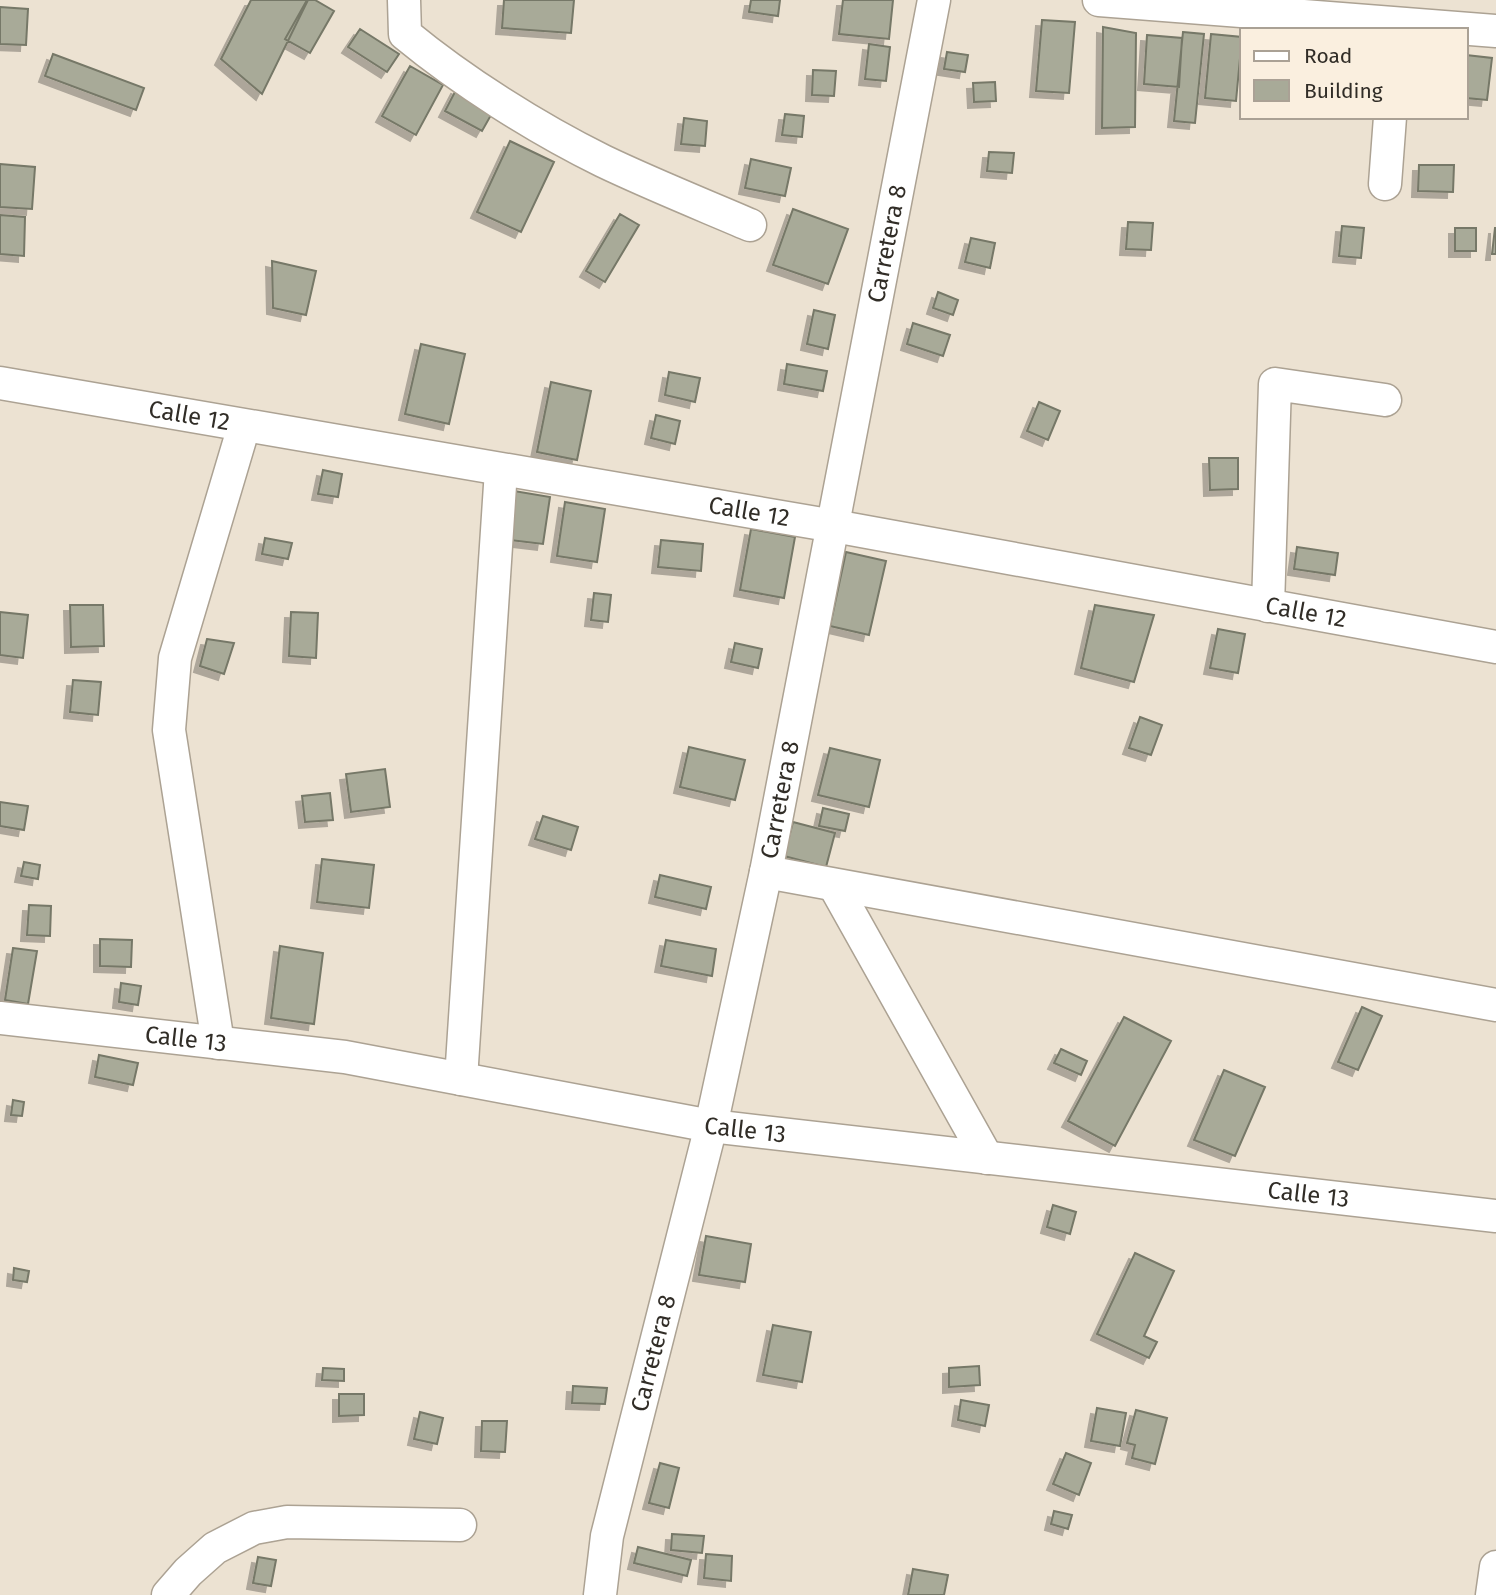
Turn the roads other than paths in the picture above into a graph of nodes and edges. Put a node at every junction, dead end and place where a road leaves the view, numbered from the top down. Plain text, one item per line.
1 (404, 0) edge
2 (934, 0) edge
3 (1099, 0) edge
4 (1397, 27) edge
5 (1422, 28) edge
6 (1468, 30) edge
7 (1496, 31) edge
8 (1390, 119) edge
9 (1385, 184) dead end
10 (750, 225) dead end
11 (0, 383) edge
12 (1385, 400) dead end
13 (244, 426) junction
14 (501, 470) junction
15 (834, 526) junction
16 (1268, 606) junction
17 (1496, 647) edge
18 (766, 872) junction
19 (834, 885) junction
20 (1496, 1005) edge
21 (0, 1017) edge
22 (218, 1043) junction
23 (461, 1079) junction
24 (711, 1126) junction
25 (987, 1158) junction
26 (1496, 1216) edge
27 (460, 1525) dead end
28 (1496, 1567) edge
29 (168, 1595) edge
30 (600, 1595) edge
31 (1492, 1595) edge

1 - 10 street
2 - 15 street, Carretera 8
3 - 4 street
4 - 5 street
6 - 7 street
8 - 9 street
11 - 13 street, Calle 12
12 - 16 street
13 - 14 street, Calle 12
13 - 22 street
14 - 15 street, Calle 12
14 - 23 street
15 - 16 street, Calle 12
15 - 18 street, Carretera 8
16 - 17 street, Calle 12
18 - 19 street
18 - 24 street, Carretera 8
19 - 20 street
19 - 25 street
21 - 22 street, Calle 13
22 - 23 street, Calle 13
23 - 24 street, Calle 13
24 - 25 street, Calle 13
24 - 30 street, Carretera 8
25 - 26 street, Calle 13
27 - 29 street
28 - 31 street

